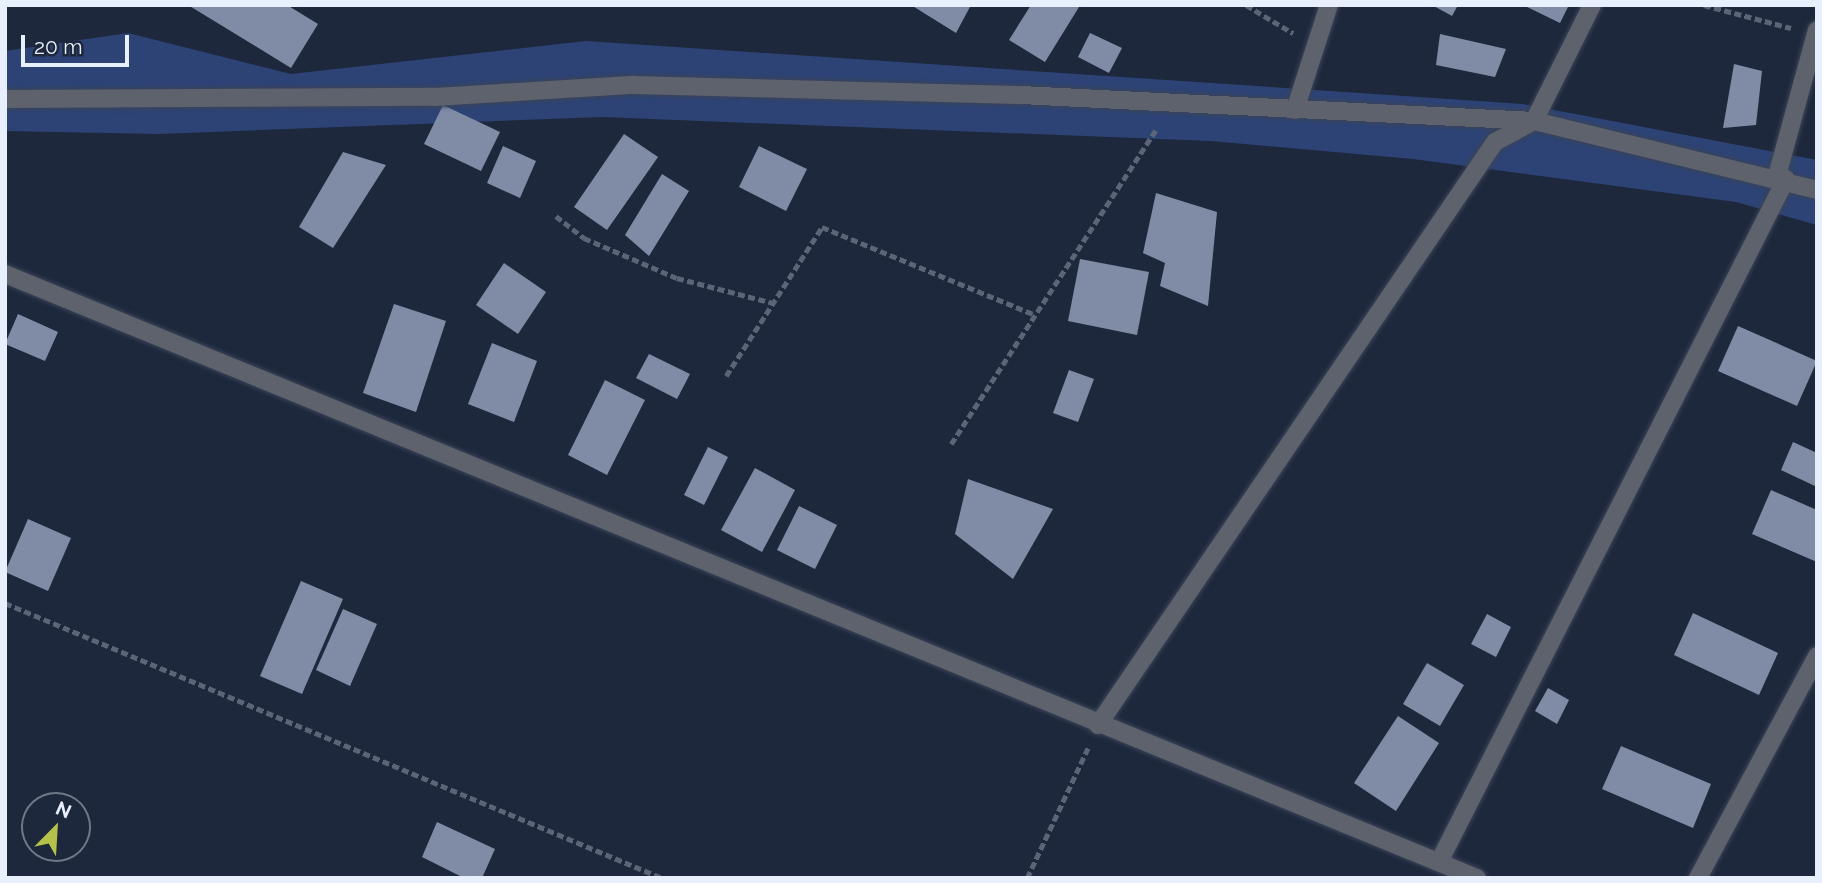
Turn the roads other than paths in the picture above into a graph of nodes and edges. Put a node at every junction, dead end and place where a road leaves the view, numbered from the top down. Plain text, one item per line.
1 (1329, 5) edge
2 (1592, 5) edge
3 (1816, 32) edge
4 (5, 99) edge
5 (1295, 110) junction
6 (1534, 121) junction
7 (1782, 178) junction
8 (1817, 190) edge
9 (5, 274) edge
10 (1817, 656) edge
11 (1098, 725) junction
12 (1439, 862) junction
13 (1477, 878) edge
14 (1698, 878) edge

1 - 5 street
2 - 6 street
3 - 7 street
4 - 5 street
5 - 6 street
6 - 7 street
6 - 11 street
7 - 8 street
7 - 12 street
9 - 11 street
10 - 14 street
11 - 12 street
12 - 13 street

